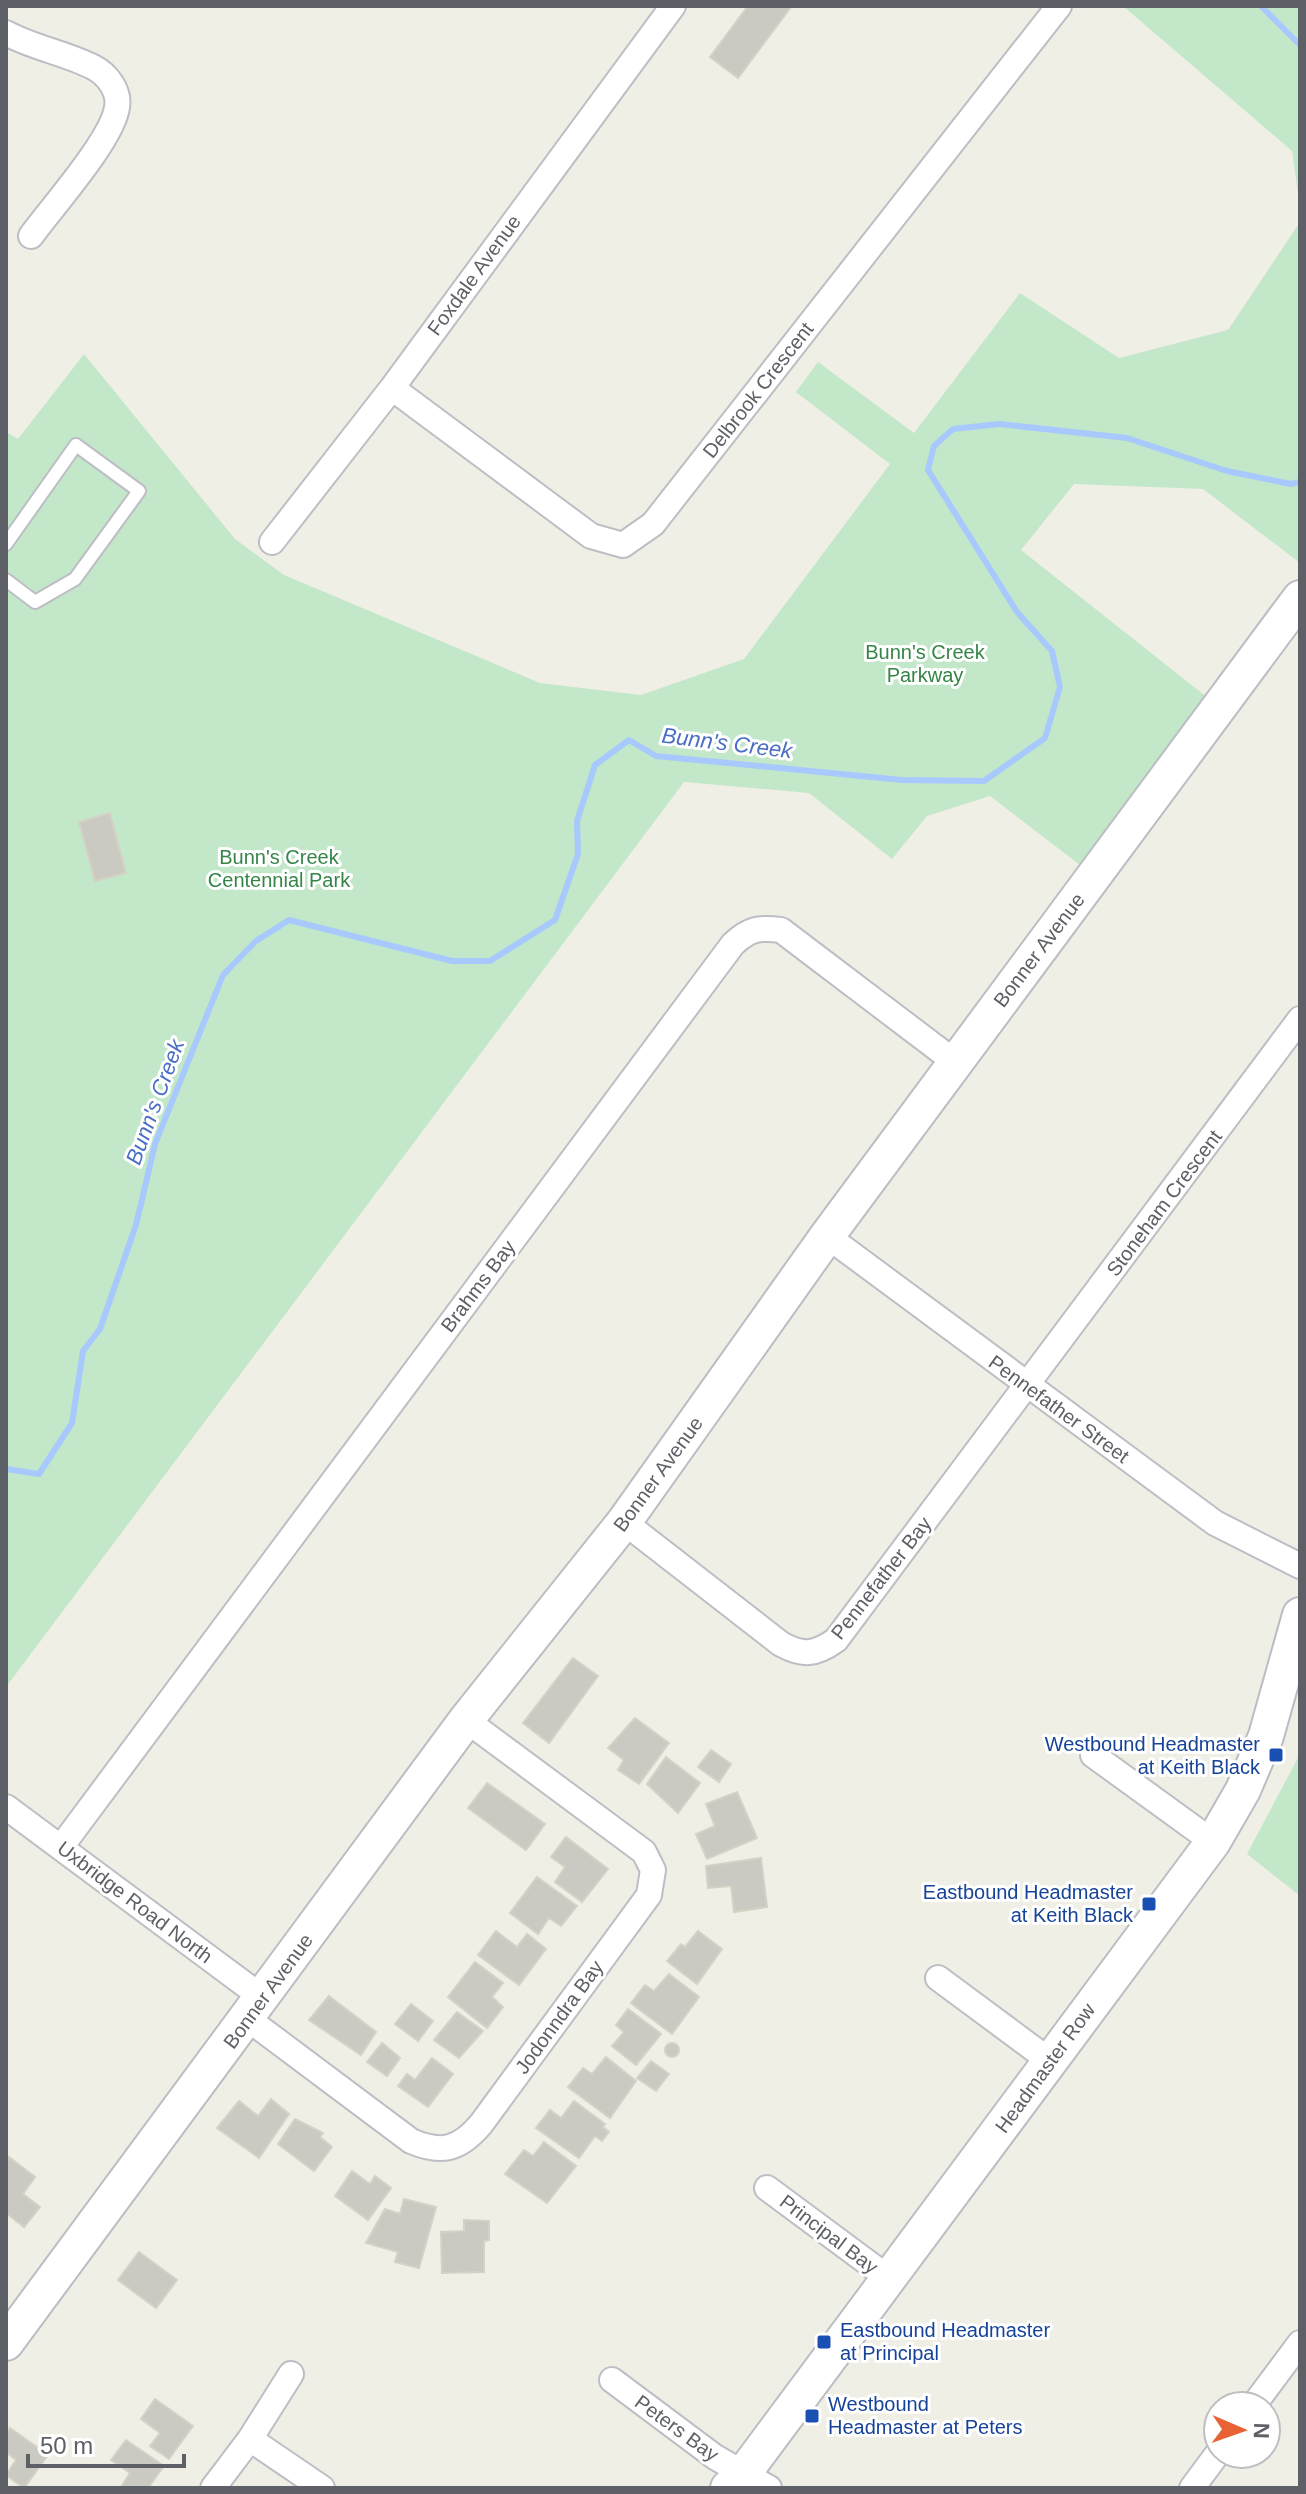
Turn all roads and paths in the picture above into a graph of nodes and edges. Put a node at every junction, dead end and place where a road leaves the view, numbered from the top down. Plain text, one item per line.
1 (673, 6) edge
2 (1059, 6) edge
3 (6, 33) edge
4 (31, 236) dead end
5 (392, 388) junction
6 (272, 542) dead end
7 (6, 544) edge
8 (6, 580) edge
9 (1300, 598) edge
10 (1300, 1019) edge
11 (955, 1062) junction
12 (827, 1236) junction
13 (1027, 1386) junction
14 (624, 1522) junction
15 (1300, 1566) edge
16 (1300, 1615) edge
17 (466, 1720) junction
18 (1093, 1755) dead end
19 (6, 1807) edge
20 (1213, 1842) junction
21 (61, 1847) junction
22 (938, 1978) dead end
23 (256, 2008) junction
24 (1050, 2061) junction
25 (767, 2188) dead end
26 (891, 2280) junction
27 (6, 2343) edge
28 (1300, 2343) edge
29 (291, 2374) dead end
30 (612, 2380) dead end
31 (1265, 2390) edge
32 (250, 2439) junction
33 (1205, 2470) edge
34 (747, 2483) edge
35 (213, 2488) edge
36 (322, 2488) edge
37 (1192, 2488) edge

1 - 5 street, Foxdale Avenue
2 - 5 street, Delbrook Crescent
3 - 4 street
5 - 6 street, Foxdale Avenue
7 - 8 lane
9 - 11 street, Bonner Avenue
10 - 13 street, Stoneham Crescent
11 - 12 street, Bonner Avenue
11 - 21 street, Brahms Bay
12 - 13 street, Pennefather Street
12 - 14 street, Bonner Avenue
13 - 14 street, Pennefather Bay
13 - 15 street, Pennefather Street
14 - 17 street, Bonner Avenue
16 - 20 street, Headmaster Row
17 - 23 street, Bonner Avenue
17 - 23 street, Jodonndra Bay
18 - 20 street
19 - 21 street, Uxbridge Road North
20 - 24 street, Headmaster Row
21 - 23 street, Uxbridge Road North
22 - 24 street
23 - 27 street, Bonner Avenue
24 - 26 street, Headmaster Row
25 - 26 street, Principal Bay
26 - 34 street, Headmaster Row
28 - 31 street
29 - 32 street
30 - 34 street, Peters Bay
32 - 35 street
32 - 36 street
33 - 37 street

